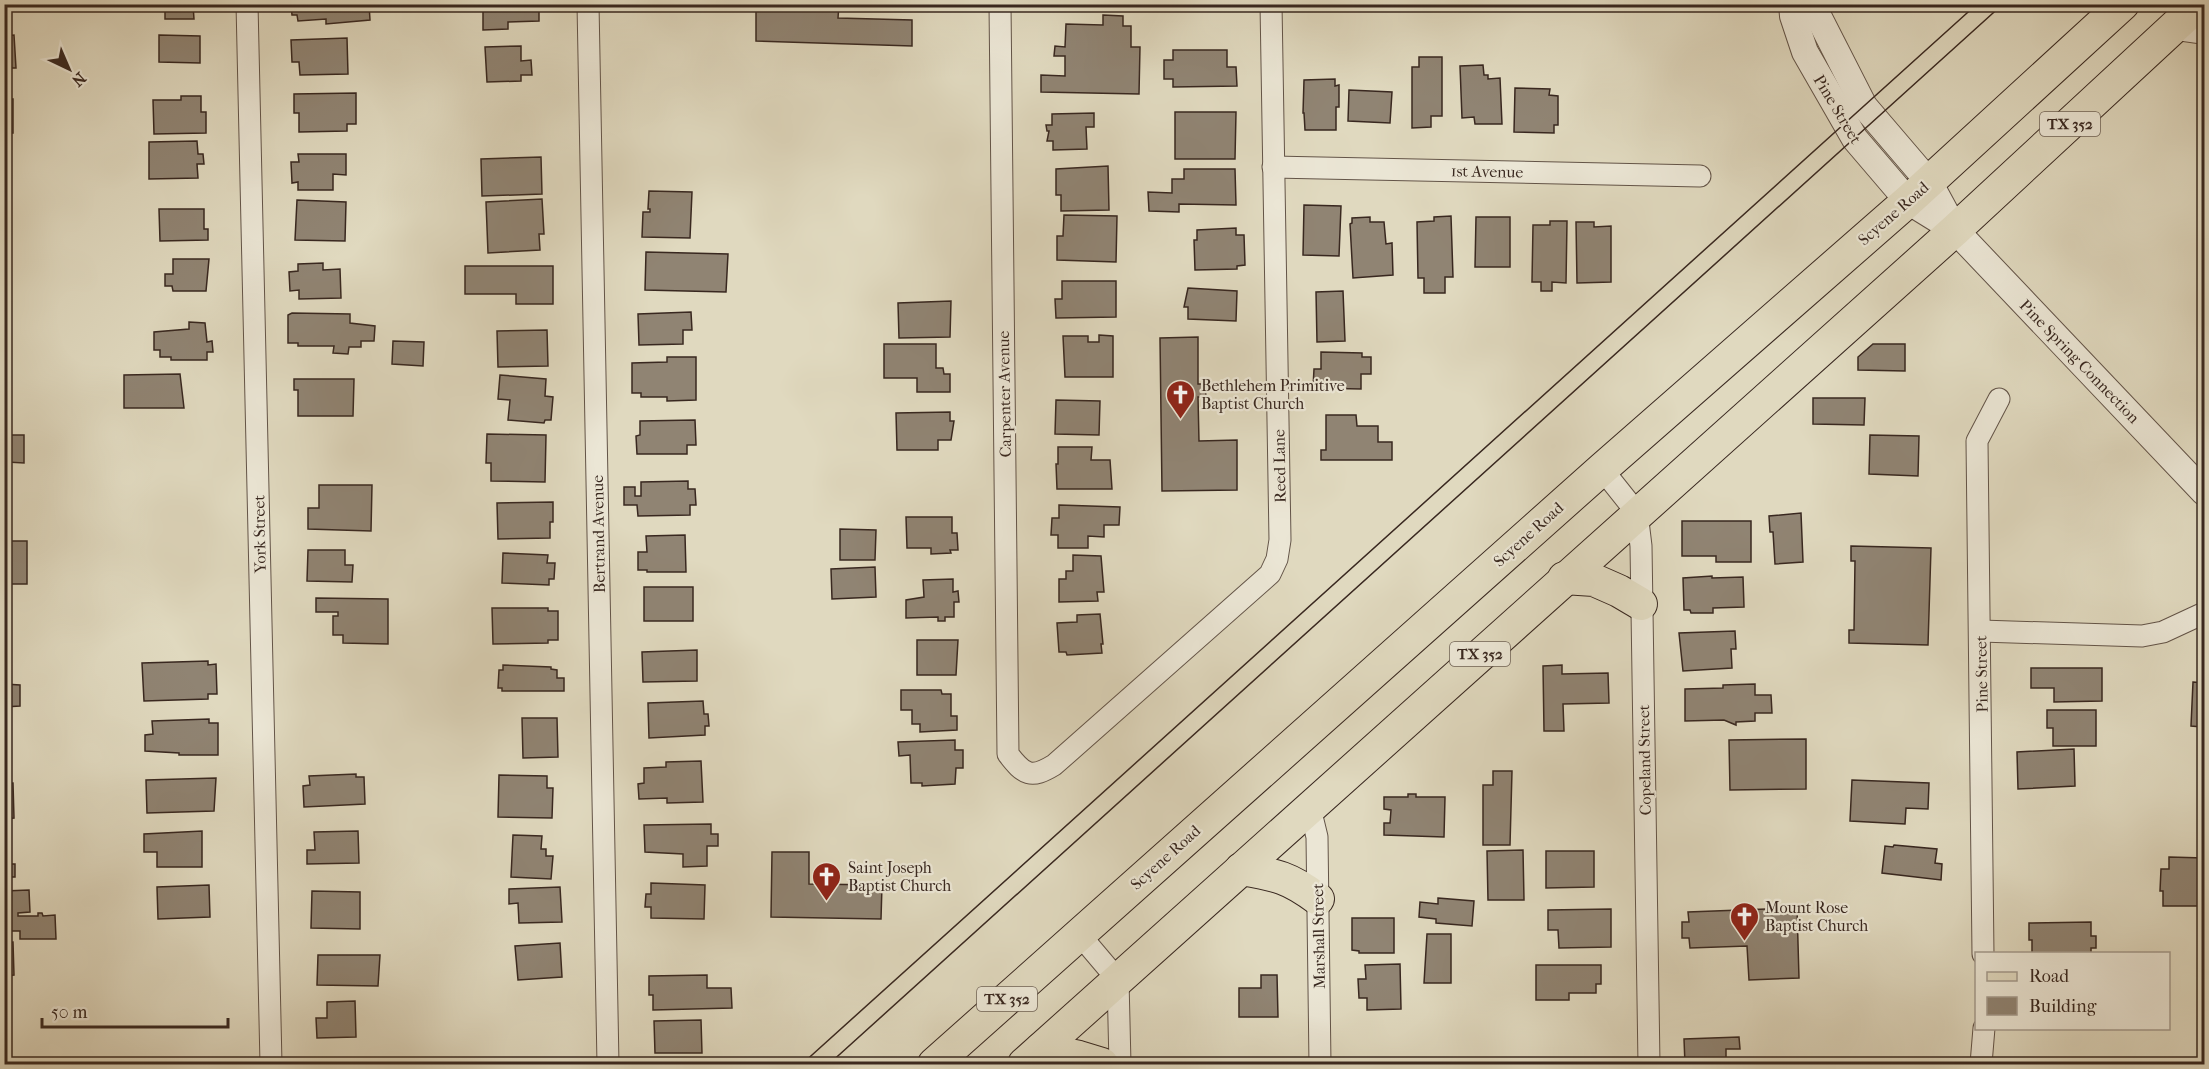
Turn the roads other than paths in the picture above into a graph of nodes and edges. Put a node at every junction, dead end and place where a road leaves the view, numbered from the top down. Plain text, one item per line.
1 (247, 4) edge
2 (588, 4) edge
3 (1000, 4) edge
4 (1271, 4) edge
5 (1792, 4) edge
6 (1812, 4) edge
7 (2123, 4) edge
8 (2199, 4) edge
9 (2190, 29) edge
10 (1273, 167) junction
11 (1700, 176) dead end
12 (1918, 191) junction
13 (1955, 230) junction
14 (1999, 399) dead end
15 (1602, 469) junction
16 (2205, 492) edge
17 (1637, 513) junction
18 (1564, 578) junction
19 (1641, 604) junction
20 (2205, 612) edge
21 (1980, 632) junction
22 (1029, 774) joint
23 (1310, 808) junction
24 (1241, 869) junction
25 (1318, 899) junction
26 (1079, 934) junction
27 (1983, 952) edge
28 (1118, 980) junction
29 (1984, 1030) edge
30 (1032, 1057) edge
31 (271, 1065) edge
32 (608, 1065) edge
33 (934, 1065) edge
34 (1102, 1065) edge
35 (1120, 1065) edge
36 (1320, 1065) edge
37 (1649, 1065) edge
38 (1981, 1065) edge

1 - 31 street, York Street
2 - 32 street, Bertrand Avenue
3 - 22 street, Carpenter Avenue
4 - 10 street, Reed Lane
5 - 12 street, Pine Street
6 - 12 street, Pine Street
7 - 12 main road, Scyene Road / TX 352
8 - 9 main road, TX 352
9 - 13 main road, TX 352
10 - 11 street, 1st Avenue
10 - 22 street, Reed Lane
12 - 13 street, Pine Spring Connection
12 - 15 main road, Scyene Road / TX 352
13 - 16 street, Pine Spring Connection
13 - 17 main road, TX 352
14 - 21 street, Pine Street
15 - 17 street
15 - 26 main road, Scyene Road / TX 352
17 - 18 main road, TX 352
17 - 19 street, Copeland Street
18 - 19 main road
18 - 23 main road, TX 352
19 - 37 street, Copeland Street
20 - 21 street
21 - 27 street, Pine Street
23 - 24 main road, TX 352
23 - 25 street, Marshall Street
24 - 25 main road
24 - 28 main road, TX 352
25 - 36 street, Marshall Street
26 - 28 street
26 - 33 main road, Scyene Road / TX 352
28 - 30 main road, TX 352
28 - 35 street
29 - 38 street
30 - 34 main road

